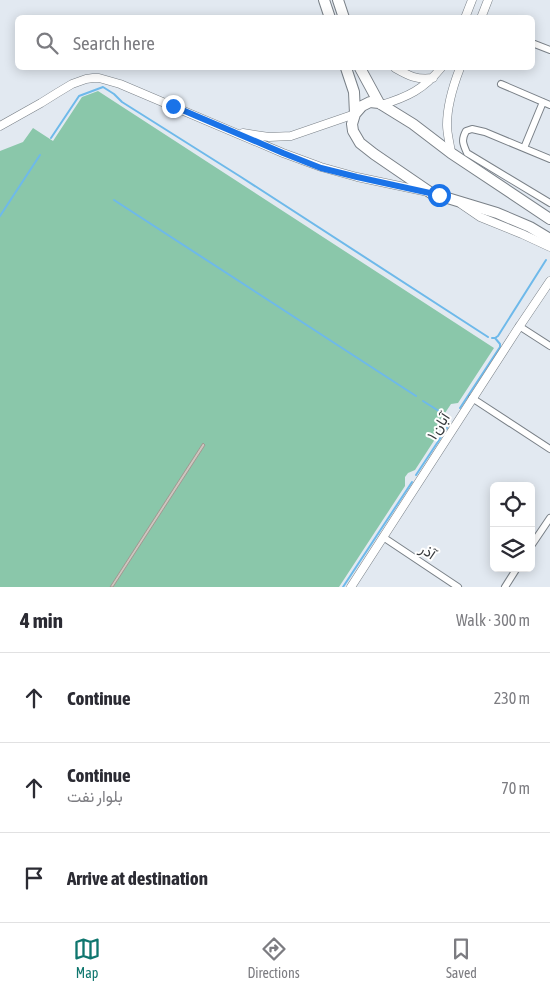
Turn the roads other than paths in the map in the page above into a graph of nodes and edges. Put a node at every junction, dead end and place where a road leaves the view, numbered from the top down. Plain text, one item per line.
1 (324, 0) edge
2 (338, 0) edge
3 (472, 0) edge
4 (488, 0) edge
5 (329, 15) edge
6 (343, 15) edge
7 (466, 15) edge
8 (482, 15) edge
9 (535, 44) edge
10 (550, 50) edge
11 (347, 70) edge
12 (361, 70) edge
13 (398, 70) edge
14 (439, 70) edge
15 (459, 70) edge
16 (433, 78) junction
17 (501, 84) dead end
18 (543, 102) junction
19 (380, 104) junction
20 (550, 105) edge
21 (355, 114) junction
22 (0, 126) edge
23 (234, 131) junction
24 (524, 148) junction
25 (451, 153) junction
26 (550, 159) edge
27 (430, 193) junction
28 (455, 200) junction
29 (550, 203) edge
30 (534, 208) junction
31 (550, 210) edge
32 (550, 219) edge
33 (550, 239) edge
34 (550, 248) edge
35 (550, 282) edge
36 (520, 326) junction
37 (550, 346) edge
38 (472, 398) junction
39 (550, 449) edge
40 (550, 518) edge
41 (383, 537) junction
42 (535, 540) edge
43 (514, 572) edge
44 (351, 587) edge
45 (456, 587) edge
46 (505, 587) edge

1 - 5 main road
2 - 6 main road
3 - 7 street
4 - 8 street
9 - 10 street
11 - 21 main road
12 - 19 main road
13 - 16 street
14 - 16 street
15 - 25 street
16 - 19 street
17 - 18 street
18 - 20 street
18 - 24 street
19 - 21 main road
19 - 25 main road
21 - 23 street
21 - 27 main road
22 - 23 street
23 - 27 street
24 - 26 street
24 - 29 street
25 - 30 main road
27 - 28 main road
28 - 33 main road
28 - 34 street
30 - 31 street
30 - 32 main road
35 - 36 street, آبان ۱
36 - 37 street
36 - 38 street, آبان ۱
38 - 39 street
38 - 41 street, آبان ۱
40 - 42 street
41 - 44 street, آبان ۱
41 - 45 street, آذر
43 - 46 street

